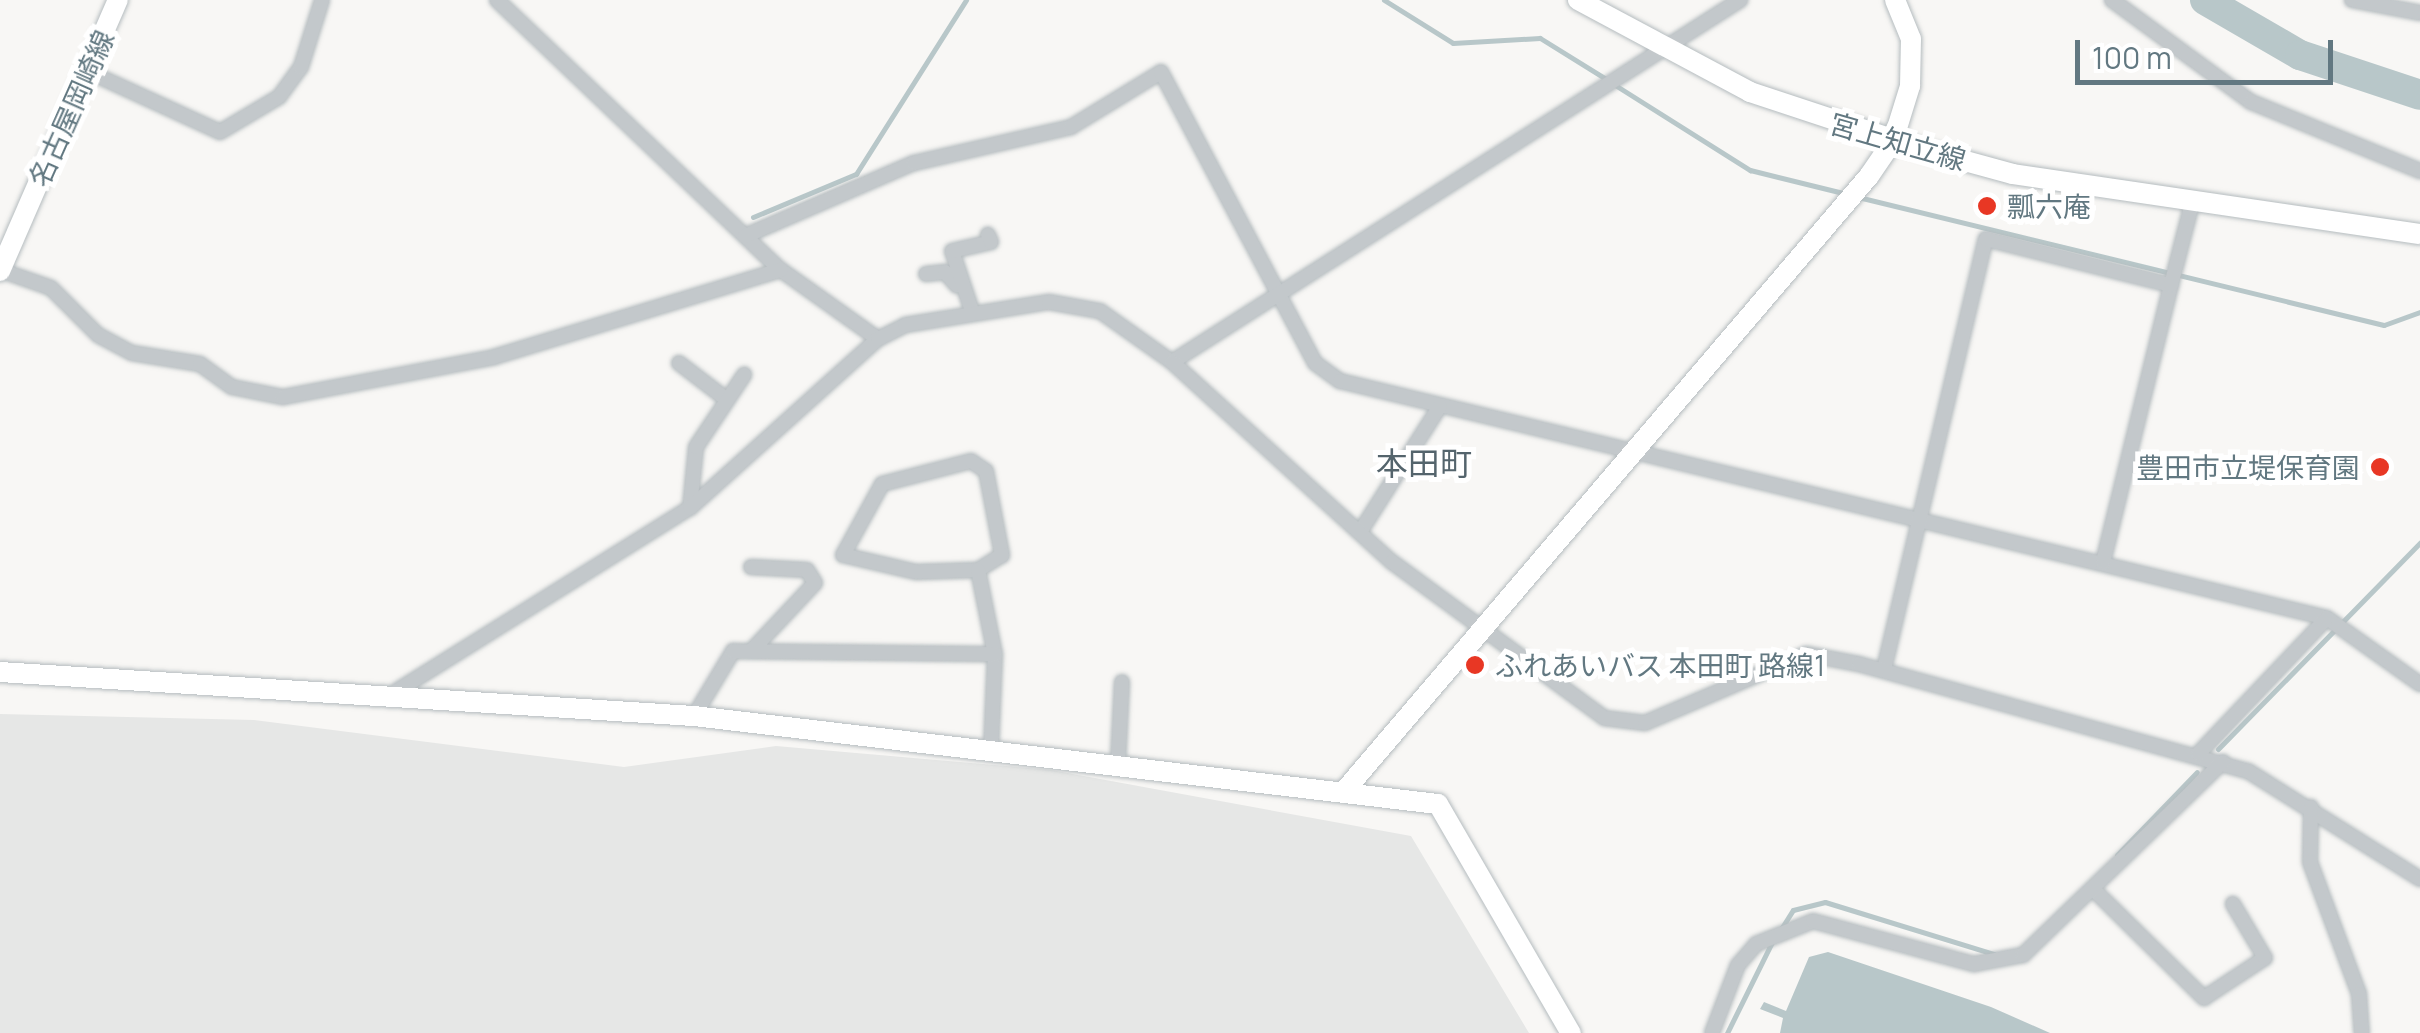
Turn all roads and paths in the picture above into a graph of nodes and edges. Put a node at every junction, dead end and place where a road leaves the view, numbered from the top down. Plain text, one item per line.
1 (118, 0) edge
2 (322, 0) edge
3 (497, 0) edge
4 (1578, 0) edge
5 (1895, 0) edge
6 (2112, 0) edge
7 (2352, 0) edge
8 (1737, 1) edge
9 (2420, 12) edge
10 (1662, 45) junction
11 (88, 72) junction
12 (1893, 141) junction
13 (2420, 171) edge
14 (2193, 200) junction
15 (2420, 234) edge
16 (988, 235) dead end
17 (746, 236) junction
18 (0, 270) edge
19 (782, 270) junction
20 (926, 274) dead end
21 (2171, 286) junction
22 (1280, 293) junction
23 (968, 315) junction
24 (878, 338) junction
25 (1172, 362) junction
26 (679, 363) dead end
27 (744, 375) dead end
28 (726, 398) junction
29 (1440, 406) junction
30 (1636, 449) junction
31 (690, 508) junction
32 (1924, 517) junction
33 (1360, 532) junction
34 (2104, 562) junction
35 (751, 567) dead end
36 (978, 570) junction
37 (2330, 620) junction
38 (1482, 632) junction
39 (753, 649) junction
40 (995, 654) junction
41 (1884, 669) junction
42 (0, 672) edge
43 (1122, 682) dead end
44 (2420, 684) edge
45 (395, 692) junction
46 (694, 716) junction
47 (991, 748) junction
48 (2198, 754) junction
49 (2222, 762) junction
50 (1118, 763) junction
51 (1346, 789) junction
52 (2312, 808) junction
53 (2420, 879) edge
54 (2095, 891) junction
55 (2233, 904) dead end
56 (1571, 1033) edge
57 (1712, 1033) edge
58 (2362, 1033) edge

1 - 11 street, 名古屋岡崎線
2 - 11 street
3 - 17 street
4 - 10 street, 宮上知立線
5 - 12 street
6 - 13 street
7 - 9 street
8 - 10 street
10 - 12 street, 宮上知立線
10 - 22 street
11 - 18 street, 名古屋岡崎線
12 - 14 street, 宮上知立線
12 - 30 street
14 - 15 street, 宮上知立線
14 - 21 street
16 - 23 street
17 - 19 street
17 - 22 street
18 - 19 street
19 - 24 street
20 - 23 street
21 - 32 street
21 - 34 street
22 - 25 street
22 - 29 street
23 - 24 street
23 - 25 street
24 - 31 street
25 - 33 street
26 - 28 street
27 - 28 street
28 - 31 street
29 - 30 street
29 - 33 street
30 - 32 street
30 - 38 street
31 - 45 street
32 - 34 street
32 - 41 street
33 - 38 street
34 - 37 street
35 - 39 street
36 - 36 street
36 - 40 street
37 - 44 street
37 - 48 street
38 - 41 street
38 - 51 street
39 - 40 street
39 - 46 street
40 - 47 street
41 - 48 street
42 - 45 street
43 - 50 street
45 - 46 street
46 - 47 street
47 - 50 street
48 - 49 street
49 - 52 street
49 - 54 street
50 - 51 street
51 - 56 street
52 - 53 street
52 - 58 street
54 - 55 street
54 - 57 street

